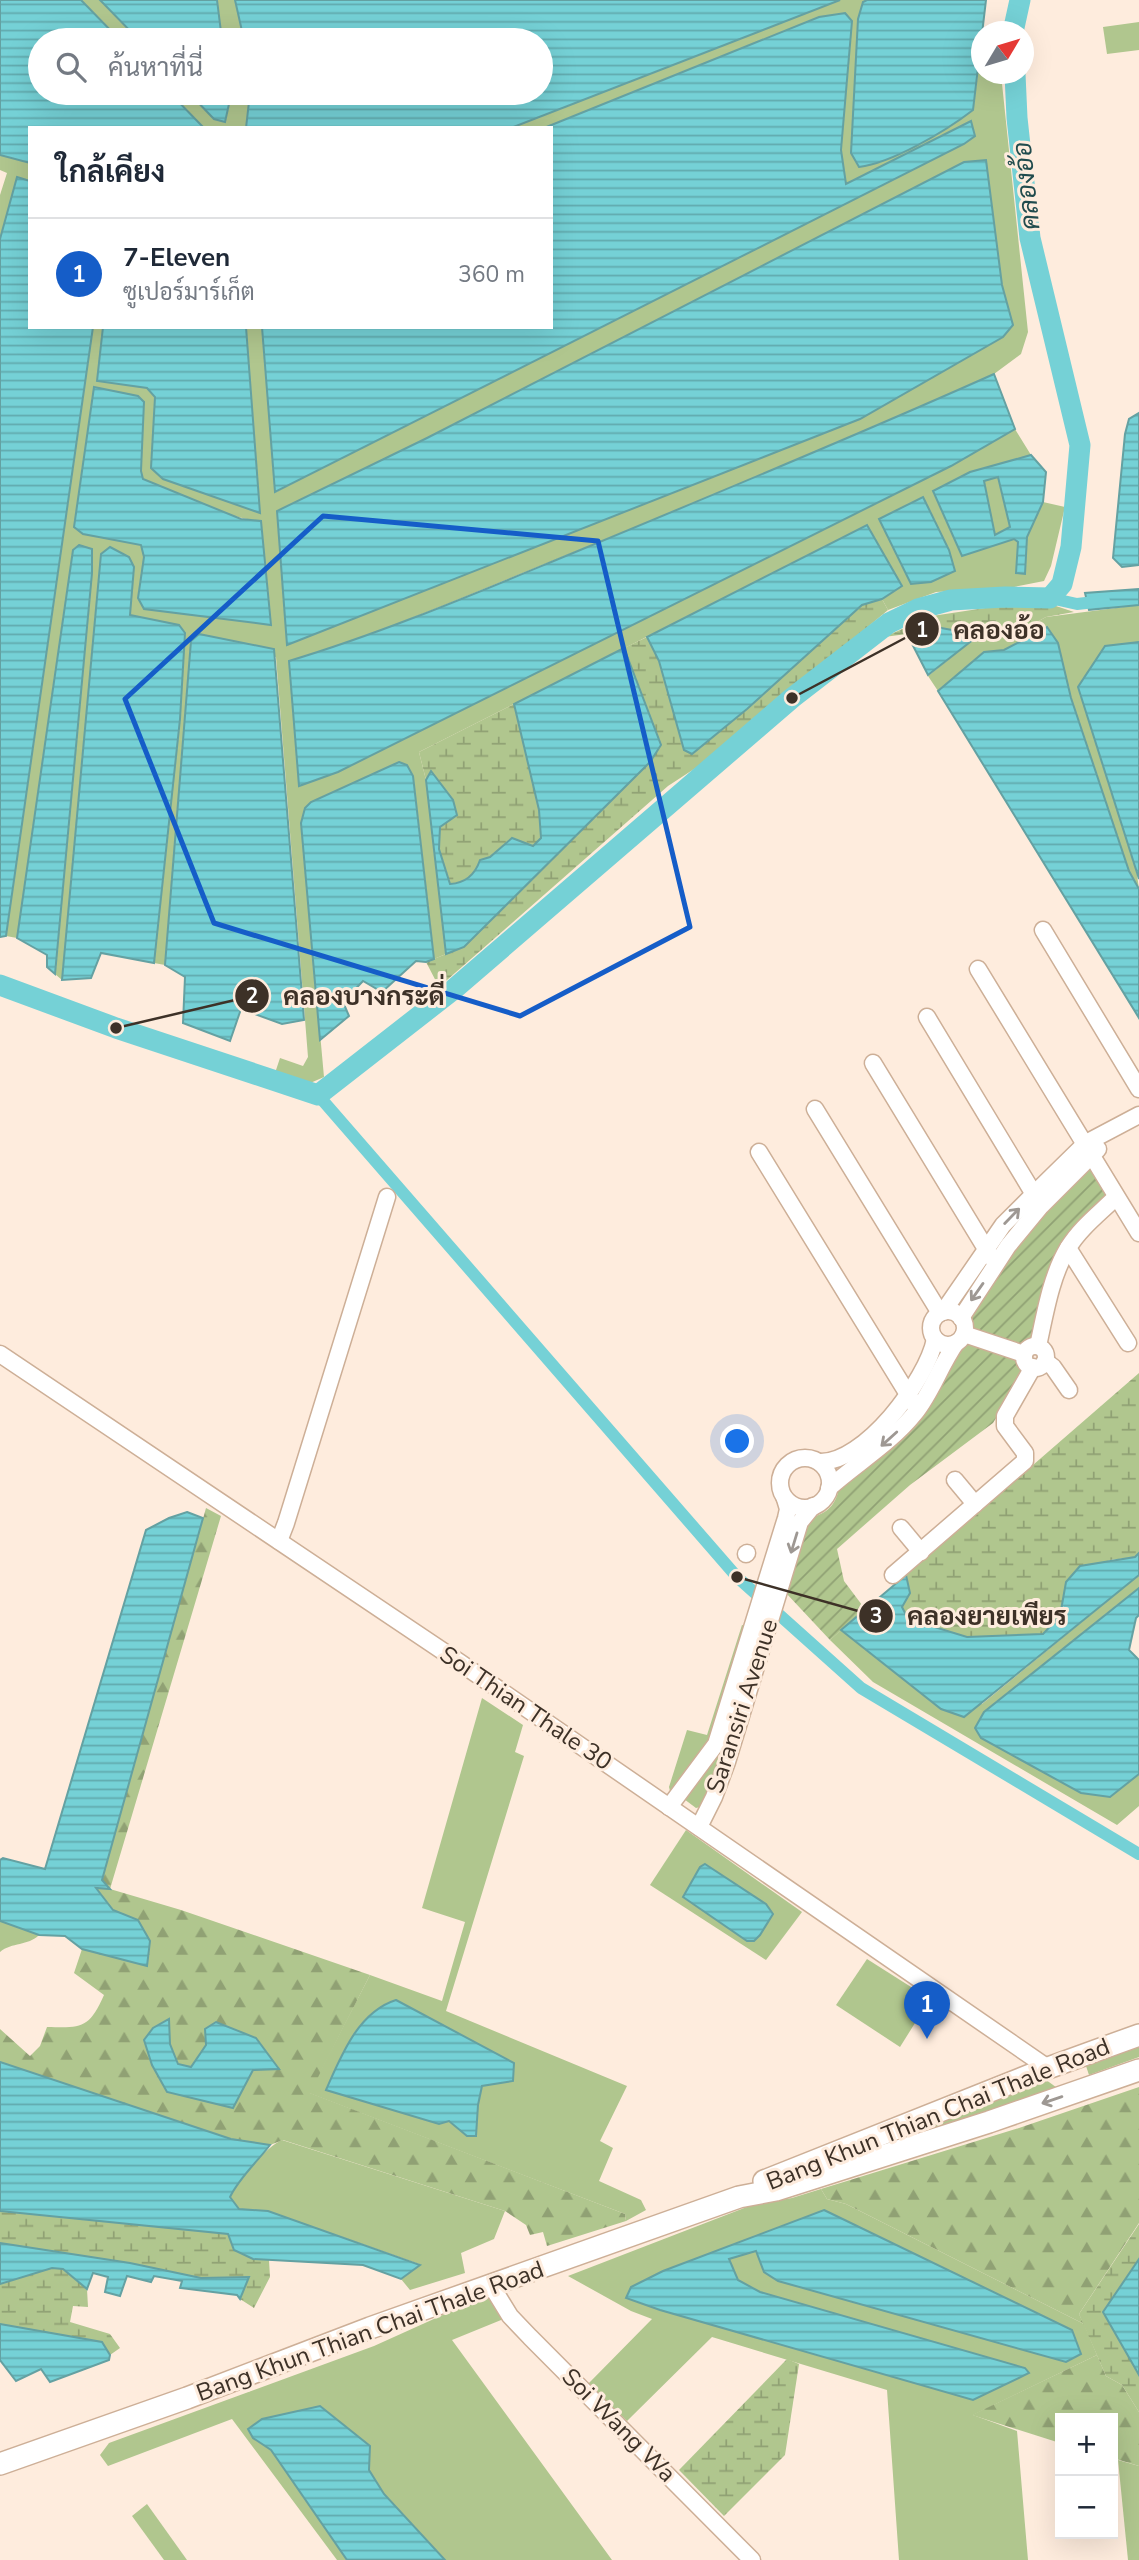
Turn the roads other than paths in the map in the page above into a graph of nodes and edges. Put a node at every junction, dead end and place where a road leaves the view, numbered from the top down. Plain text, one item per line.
1 (1043, 930) dead end
2 (978, 969) dead end
3 (927, 1017) dead end
4 (873, 1063) dead end
5 (1139, 1089) edge
6 (815, 1109) dead end
7 (1139, 1116) edge
8 (1089, 1149) junction
9 (758, 1152) dead end
10 (387, 1197) dead end
11 (1116, 1197) junction
12 (1038, 1200) junction
13 (1139, 1233) edge
14 (1068, 1248) junction
15 (987, 1249) junction
16 (996, 1265) junction
17 (942, 1312) junction
18 (960, 1332) junction
19 (935, 1339) junction
20 (1128, 1343) dead end
21 (0, 1353) edge
22 (1035, 1357) junction
23 (1069, 1390) dead end
24 (913, 1403) junction
25 (819, 1462) junction
26 (955, 1480) dead end
27 (829, 1488) junction
28 (785, 1499) junction
29 (975, 1504) junction
30 (813, 1506) junction
31 (901, 1528) dead end
32 (279, 1541) junction
33 (920, 1552) junction
34 (893, 1575) dead end
35 (775, 1579) junction
36 (746, 1672) junction
37 (709, 1753) junction
38 (728, 1756) junction
39 (669, 1807) junction
40 (699, 1827) junction
41 (1139, 2035) edge
42 (1092, 2052) junction
43 (1048, 2068) junction
44 (1139, 2070) edge
45 (1082, 2078) junction
46 (1112, 2079) junction
47 (739, 2197) junction
48 (491, 2286) junction
49 (0, 2464) edge
50 (752, 2560) edge

1 - 5 street
2 - 8 street
3 - 12 street
4 - 15 street
6 - 17 street
7 - 8 street
8 - 11 street
8 - 12 street
9 - 24 street
10 - 32 street
11 - 13 street
11 - 14 street
15 -> 12 street
12 - 16 street
14 - 20 street
14 - 22 street
15 - 16 street
15 - 17 street
16 -> 18 street
17 - 18 street
17 - 19 street
18 - 19 street
18 - 22 street
18 - 24 street
19 - 24 street
21 - 32 street, Soi Thian Thale 30
22 - 23 street
22 - 29 street
24 - 25 street
24 -> 27 street
25 - 27 street
25 - 28 street
26 - 29 street
27 - 30 street
28 - 30 street
28 - 35 street, Saransiri Avenue
29 - 33 street
30 -> 35 street, Saransiri Avenue
31 - 33 street
32 - 39 street, Soi Thian Thale 30
33 - 34 street
35 - 36 street, Saransiri Avenue
36 - 37 street, Saransiri Avenue
36 - 38 street, Saransiri Avenue
37 - 38 street
37 - 39 street, Saransiri Avenue
38 - 40 street, Saransiri Avenue
39 - 40 street, Soi Thian Thale 30
40 - 43 street, Soi Thian Thale 30
41 - 42 main road, Bang Khun Thian Chai Thale Road
42 - 43 main road, Bang Khun Thian Chai Thale Road
42 - 45 main road
43 - 45 main road
43 - 47 main road, Bang Khun Thian Chai Thale Road
44 - 46 main road, Bang Khun Thian Chai Thale Road
45 - 46 main road
46 -> 47 main road, Bang Khun Thian Chai Thale Road
47 - 48 main road, Bang Khun Thian Chai Thale Road
48 - 49 main road, Bang Khun Thian Chai Thale Road
48 - 50 street, Soi Wang Wa

